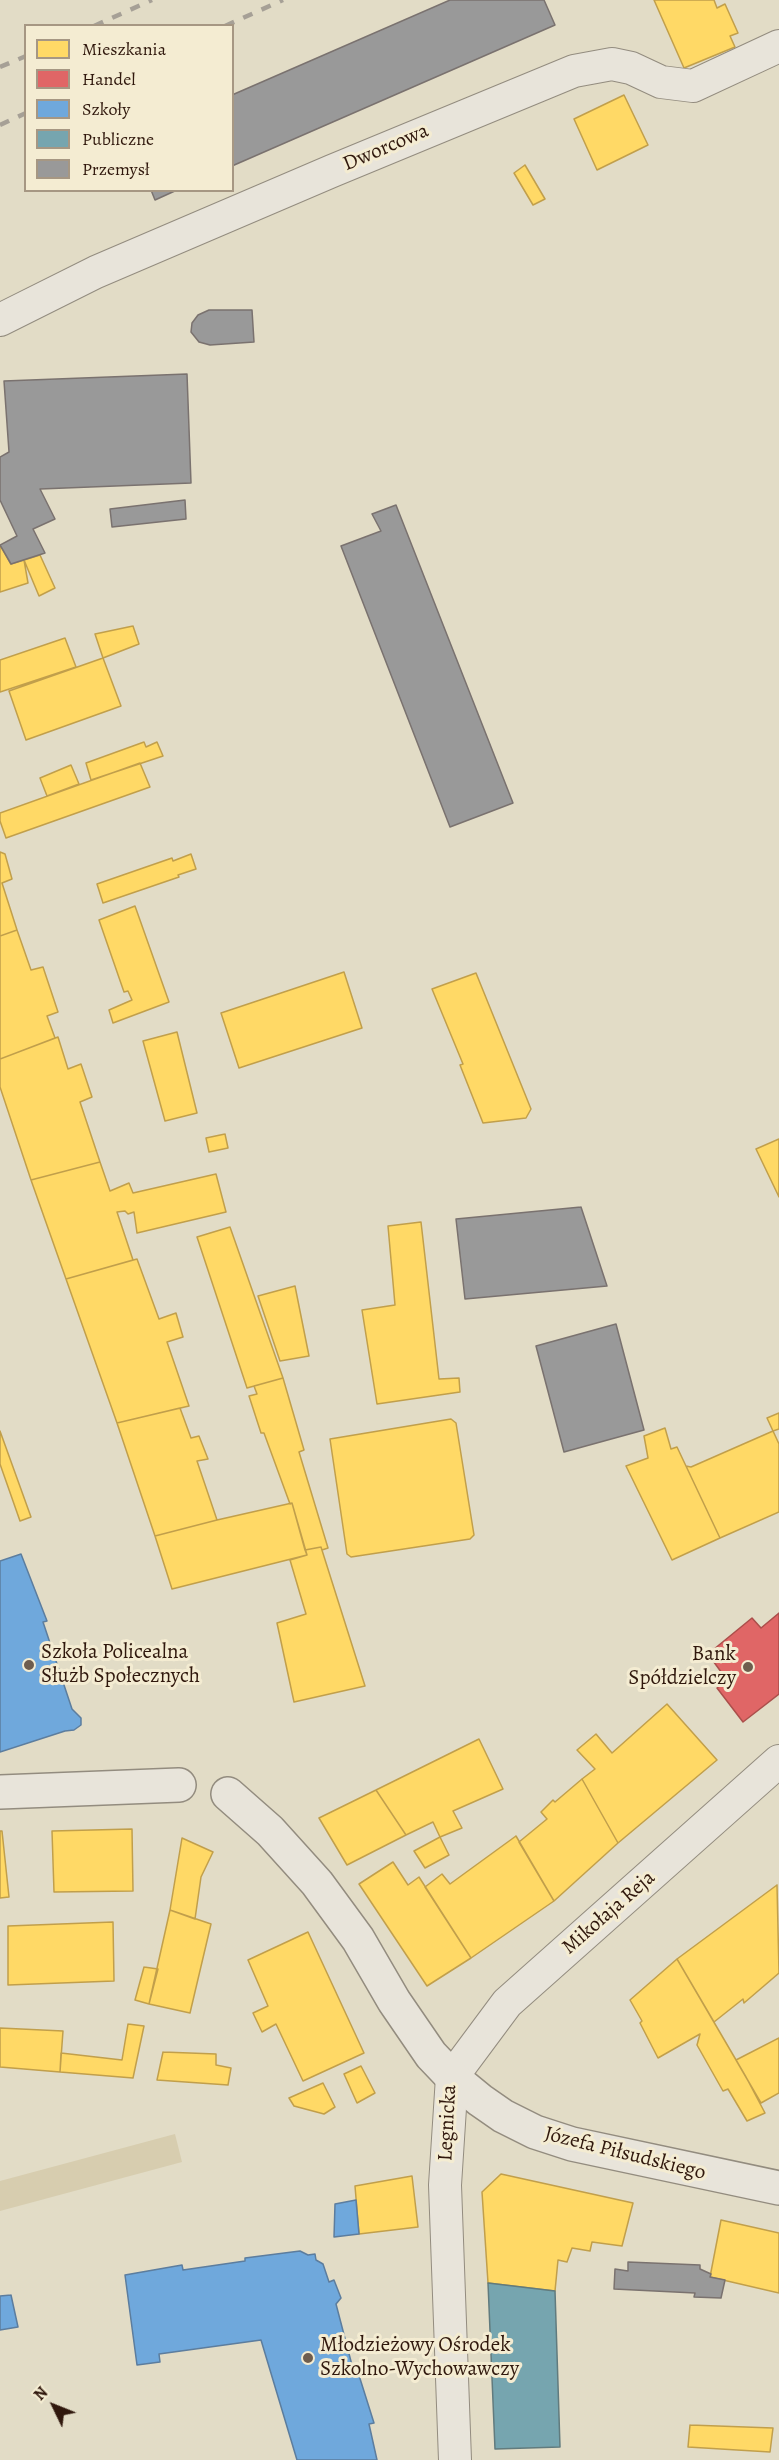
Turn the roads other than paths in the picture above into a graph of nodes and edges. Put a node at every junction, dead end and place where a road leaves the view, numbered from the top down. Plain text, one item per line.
1 (779, 46) edge
2 (0, 320) edge
3 (779, 1761) edge
4 (179, 1785) dead end
5 (0, 1792) edge
6 (228, 1794) dead end
7 (452, 2077) junction
8 (779, 2188) edge
9 (455, 2460) edge

1 - 2 street, Dworcowa
3 - 7 street, Mikołaja Reja
4 - 5 street
6 - 7 street, Legnicka
7 - 8 street, Józefa Piłsudskiego
7 - 9 street, Legnicka

